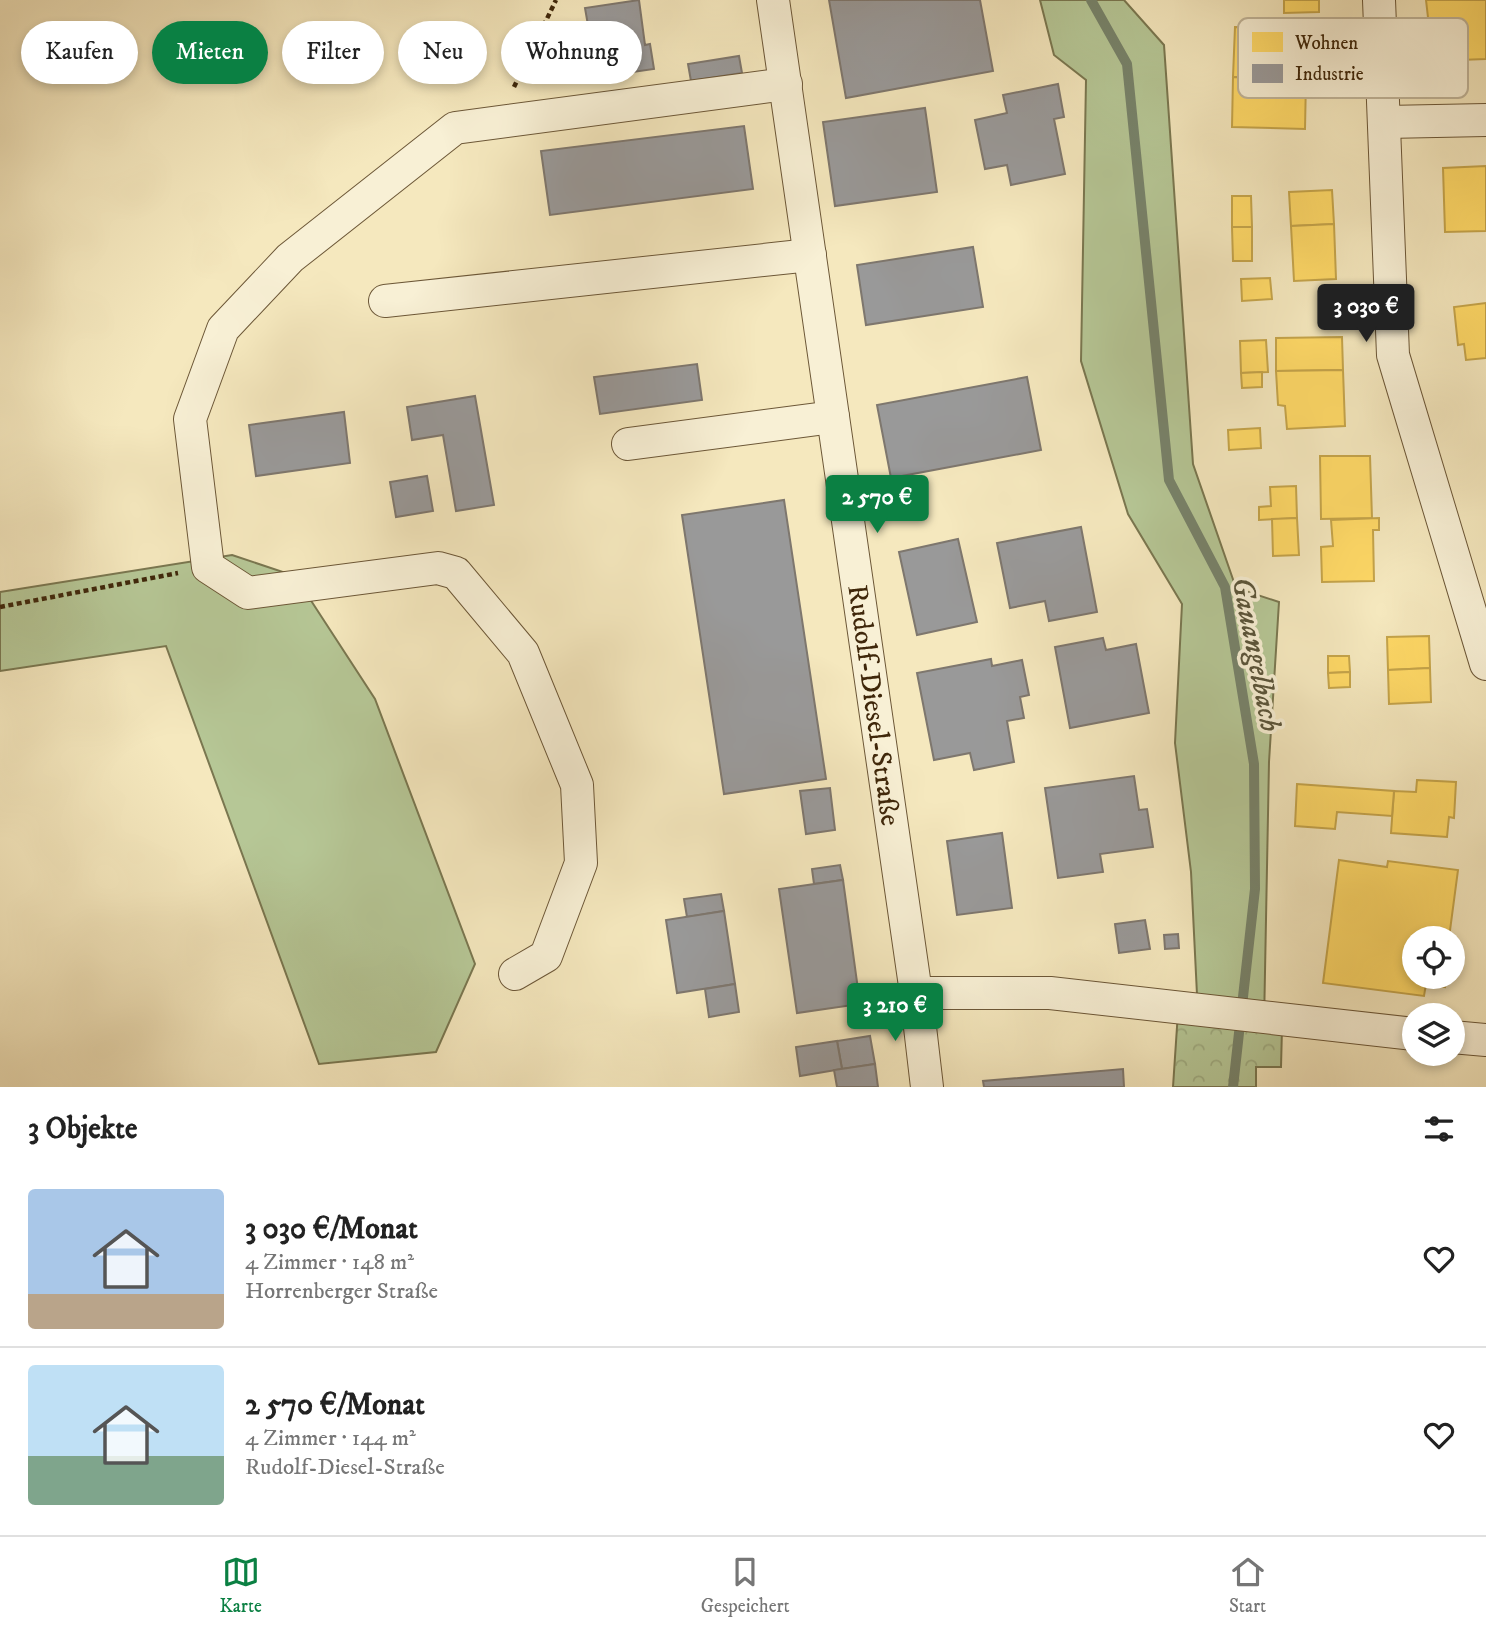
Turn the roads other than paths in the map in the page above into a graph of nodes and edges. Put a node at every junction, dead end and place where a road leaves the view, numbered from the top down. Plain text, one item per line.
1 (773, 0) edge
2 (1379, 0) edge
3 (1380, 18) edge
4 (786, 83) junction
5 (1385, 98) edge
6 (1486, 120) edge
7 (1386, 122) junction
8 (810, 255) junction
9 (385, 301) dead end
10 (833, 417) junction
11 (628, 444) dead end
12 (1486, 664) edge
13 (515, 974) dead end
14 (916, 993) junction
15 (1402, 1033) edge
16 (1465, 1038) edge
17 (1486, 1040) edge
18 (927, 1087) edge

1 - 4 street, Rudolf-Diesel-Straße
2 - 3 street
4 - 8 street, Rudolf-Diesel-Straße
4 - 13 street
5 - 7 street
6 - 7 street
7 - 12 street
8 - 9 street
8 - 10 street, Rudolf-Diesel-Straße
10 - 11 street
10 - 14 street, Rudolf-Diesel-Straße
14 - 15 street
14 - 18 street, Rudolf-Diesel-Straße
16 - 17 street

